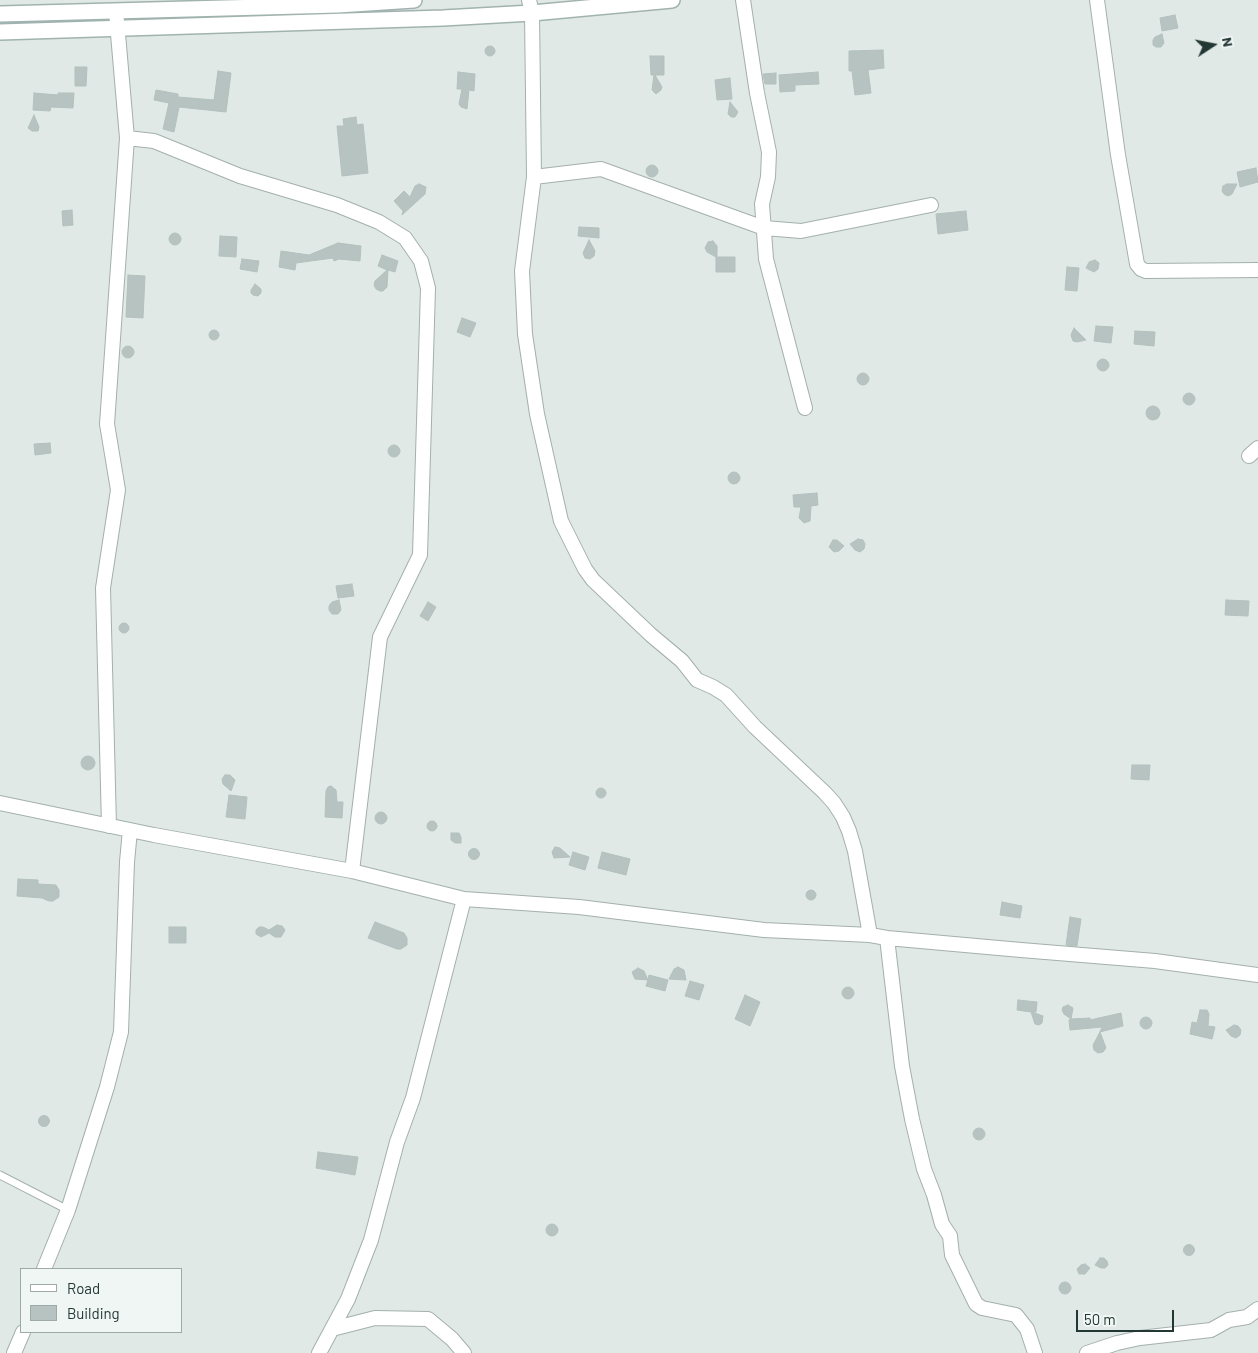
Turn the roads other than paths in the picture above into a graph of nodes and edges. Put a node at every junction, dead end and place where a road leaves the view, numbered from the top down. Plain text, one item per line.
1 (414, 0) edge
2 (672, 0) edge
3 (744, 0) edge
4 (1097, 0) edge
5 (531, 6) edge
6 (116, 11) junction
7 (0, 14) edge
8 (116, 28) junction
9 (0, 32) edge
10 (127, 138) junction
11 (534, 177) junction
12 (931, 205) dead end
13 (764, 228) junction
14 (1258, 270) edge
15 (805, 408) dead end
16 (0, 803) edge
17 (109, 826) junction
18 (130, 830) junction
19 (352, 871) junction
20 (464, 899) junction
21 (870, 935) junction
22 (887, 938) junction
23 (1258, 975) edge
24 (0, 1175) edge
25 (68, 1210) junction
26 (44, 1268) edge
27 (1258, 1310) edge
28 (332, 1329) junction
29 (23, 1333) edge
30 (14, 1353) edge
31 (319, 1353) edge
32 (464, 1353) edge
33 (1035, 1353) edge
34 (1086, 1353) edge

1 - 6 main road
2 - 5 main road
3 - 13 street
4 - 14 street
5 - 8 main road
5 - 11 street
6 - 7 main road
6 - 8 street
8 - 9 main road
8 - 10 street
10 - 17 street
10 - 19 street
11 - 13 street
11 - 21 street
12 - 13 street
13 - 15 street
16 - 17 street
17 - 18 street
18 - 19 street
18 - 25 street
19 - 20 street
20 - 21 street
20 - 28 street
21 - 22 street
22 - 23 street
22 - 33 street
24 - 25 lane
25 - 26 street
27 - 34 street
28 - 31 street
28 - 32 street
29 - 30 street

